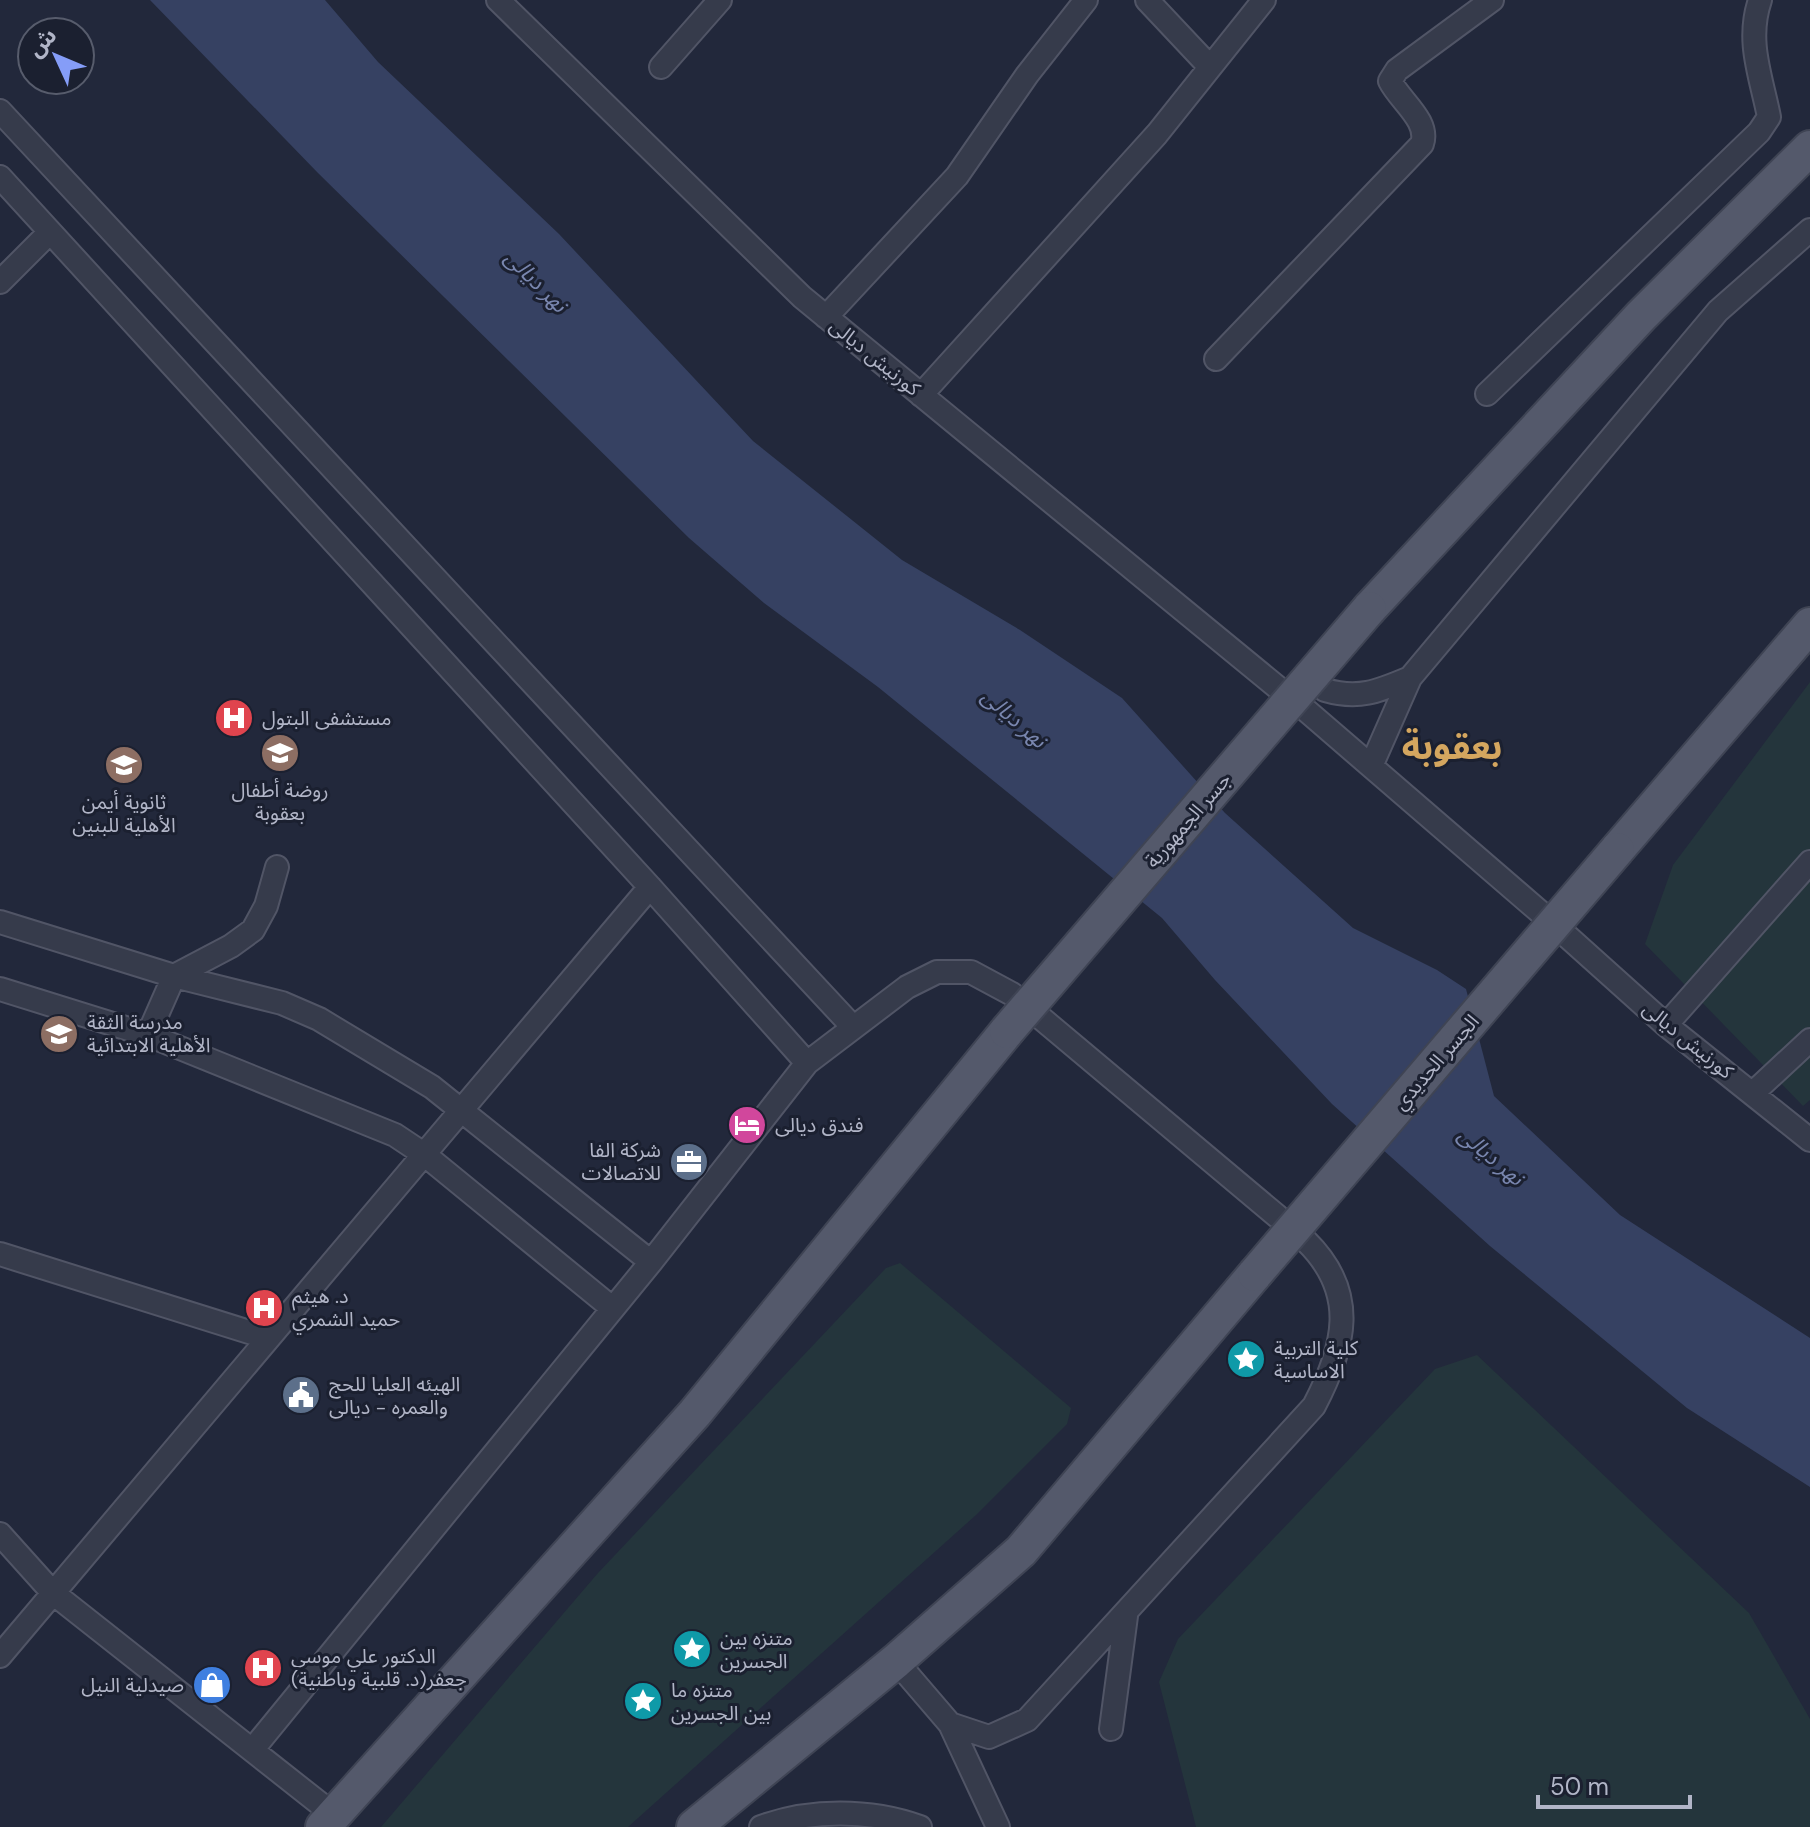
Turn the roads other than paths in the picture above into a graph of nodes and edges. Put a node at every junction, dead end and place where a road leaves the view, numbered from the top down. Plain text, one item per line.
1 (498, 0) edge
2 (720, 0) edge
3 (1086, 0) edge
4 (1147, 0) edge
5 (1264, 0) edge
6 (1492, 0) edge
7 (1760, 0) edge
8 (661, 67) dead end
9 (1210, 67) junction
10 (0, 111) edge
11 (1810, 148) edge
12 (0, 177) edge
13 (1810, 230) edge
14 (50, 232) junction
15 (0, 282) edge
16 (826, 317) junction
17 (1216, 359) dead end
18 (1487, 394) dead end
19 (921, 395) junction
20 (1810, 625) edge
21 (1410, 678) junction
22 (1281, 682) dead end
23 (1325, 690) dead end
24 (1307, 711) dead end
25 (1372, 764) junction
26 (1810, 862) edge
27 (277, 867) dead end
28 (650, 887) junction
29 (1540, 912) dead end
30 (0, 922) edge
31 (1568, 937) dead end
32 (174, 976) junction
33 (0, 989) edge
34 (1012, 994) dead end
35 (1041, 1018) dead end
36 (1666, 1025) junction
37 (852, 1026) junction
38 (148, 1035) junction
39 (1810, 1040) edge
40 (807, 1063) junction
41 (1754, 1092) junction
42 (463, 1110) junction
43 (1810, 1140) edge
44 (425, 1155) junction
45 (1277, 1216) dead end
46 (1306, 1241) dead end
47 (0, 1254) edge
48 (651, 1262) junction
49 (612, 1308) junction
50 (268, 1338) junction
51 (0, 1534) edge
52 (53, 1593) junction
53 (1126, 1616) junction
54 (0, 1656) edge
55 (896, 1661) junction
56 (950, 1724) junction
57 (1111, 1729) dead end
58 (253, 1749) junction
59 (839, 1820) edge
60 (328, 1821) edge
61 (694, 1827) edge
62 (761, 1827) edge
63 (920, 1827) edge
64 (998, 1827) edge

1 - 16 street, كورنيش ديالى
2 - 8 street
3 - 16 street
4 - 9 street
5 - 9 street
6 - 17 street
7 - 18 street
9 - 19 street
10 - 37 street
11 - 60 main road, جسر الجمهورية, bridge
12 - 14 street
13 - 21 street
14 - 15 street
14 - 28 street
16 - 19 street, كورنيش ديالى
19 - 22 street, كورنيش ديالى
20 - 55 main road, الجسر الحديدي, bridge
21 - 23 street
21 - 25 street
24 - 25 street
25 - 29 street
26 - 36 street
27 - 32 street
28 - 40 street
28 - 42 street
30 - 32 street
31 - 36 street, كورنيش ديالى
32 - 38 street
32 - 42 street
33 - 38 street
34 - 37 street
35 - 45 street
36 - 41 street, كورنيش ديالى
37 - 40 street
38 - 44 street
39 - 41 street
40 - 48 street
41 - 43 street, كورنيش ديالى
42 - 44 street
42 - 48 street
44 - 49 street
44 - 50 street
46 - 53 street
47 - 50 street
48 - 49 street
49 - 58 street
50 - 52 street
51 - 52 street
52 - 54 street
52 - 58 street
53 - 56 street
53 - 57 street
55 - 56 street
55 - 61 main road, الجسر الحديدي
56 - 64 street
58 - 60 street
59 - 62 street
59 - 63 street

